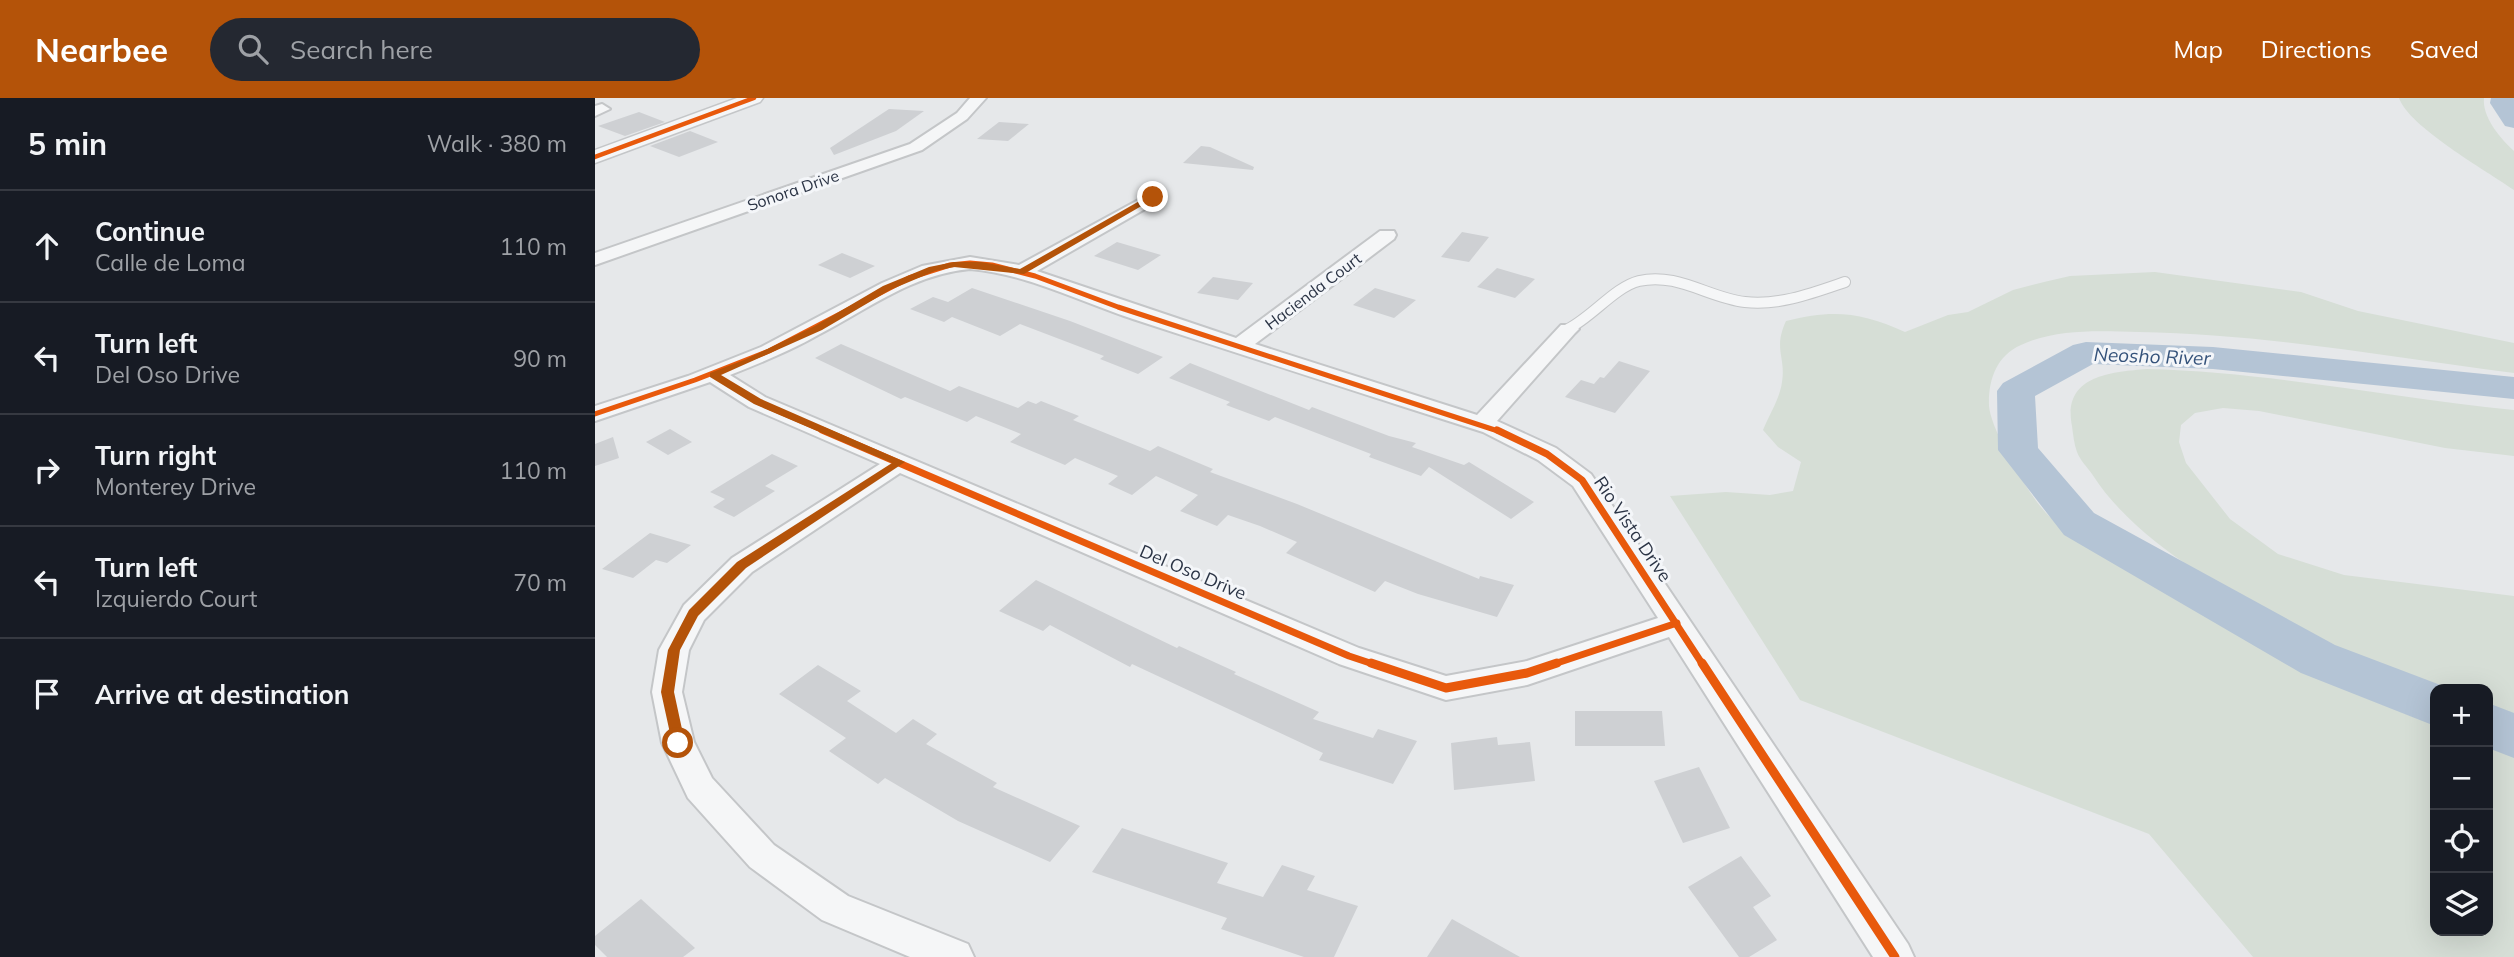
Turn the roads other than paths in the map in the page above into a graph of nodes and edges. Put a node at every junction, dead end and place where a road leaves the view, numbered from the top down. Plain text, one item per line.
1 (754, 98) edge
2 (978, 98) edge
3 (595, 156) edge
4 (1153, 197) dead end
5 (1387, 235) dead end
6 (595, 259) edge
7 (1021, 272) junction
8 (1845, 282) dead end
9 (1569, 329) joint
10 (1239, 346) junction
11 (714, 375) junction
12 (595, 414) edge
13 (1482, 424) junction
14 (900, 462) junction
15 (1677, 623) junction
16 (955, 957) edge
17 (1895, 957) edge

1 - 3 street
2 - 6 street, Sonora Drive
4 - 7 street
5 - 10 street, Hacienda Court
7 - 10 street, Rio Vista Drive
7 - 11 street, Rio Vista Drive
8 - 9 lane
9 - 13 street
10 - 13 street, Rio Vista Drive
11 - 12 street, Rio Vista Drive
11 - 14 street, Del Oso Drive
13 - 15 street, Rio Vista Drive
14 - 15 street, Del Oso Drive
14 - 16 street
15 - 17 street, Rio Vista Drive

